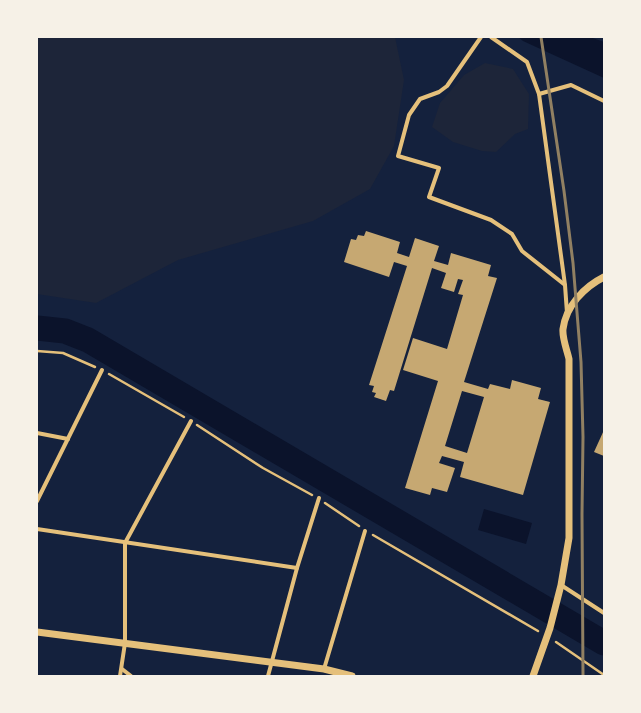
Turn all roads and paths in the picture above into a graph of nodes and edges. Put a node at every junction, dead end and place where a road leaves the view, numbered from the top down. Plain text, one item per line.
1 (481, 37) edge
2 (491, 37) edge
3 (539, 94) junction
4 (604, 101) edge
5 (604, 277) edge
6 (565, 285) junction
7 (567, 314) junction
8 (37, 350) edge
9 (102, 370) junction
10 (191, 421) junction
11 (37, 433) edge
12 (68, 438) junction
13 (319, 498) junction
14 (37, 501) edge
15 (37, 529) edge
16 (365, 530) junction
17 (124, 543) junction
18 (297, 568) junction
19 (561, 585) junction
20 (604, 613) edge
21 (37, 632) edge
22 (547, 636) junction
23 (125, 643) junction
24 (272, 663) junction
25 (122, 669) junction
26 (324, 669) junction
27 (604, 675) edge
28 (120, 676) edge
29 (131, 676) edge
30 (268, 676) edge
31 (352, 676) edge
32 (533, 676) edge

1 - 6 street
2 - 3 street
3 - 4 street
3 - 6 street
5 - 7 street
6 - 7 street
7 - 19 street
8 - 9 path
9 - 10 path
9 - 12 street
10 - 13 path
10 - 17 street
11 - 12 street
12 - 14 street
13 - 16 path
13 - 18 street
15 - 17 street
16 - 22 path
16 - 26 street
17 - 18 street
17 - 23 street
18 - 24 street
19 - 20 street
19 - 22 street
21 - 23 street
22 - 27 path
22 - 32 street
23 - 24 street
23 - 25 street
24 - 26 street
24 - 30 street
25 - 28 street
25 - 29 street
26 - 31 street

